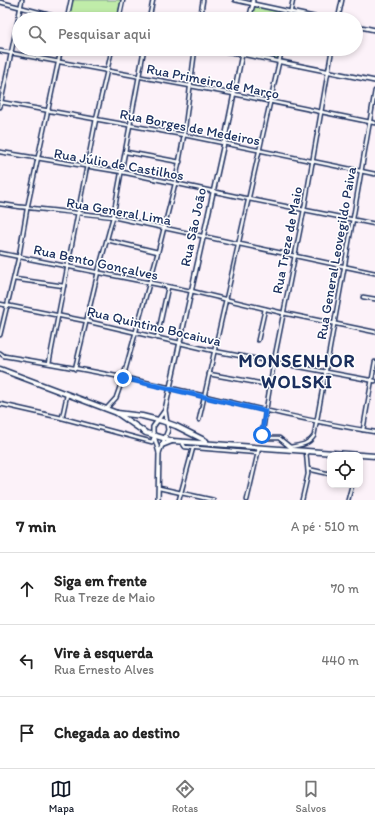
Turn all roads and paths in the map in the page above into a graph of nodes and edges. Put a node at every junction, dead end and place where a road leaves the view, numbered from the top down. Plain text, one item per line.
1 (22, 0) edge
2 (72, 0) edge
3 (123, 0) edge
4 (153, 0) edge
5 (203, 0) edge
6 (235, 0) edge
7 (293, 0) edge
8 (342, 0) edge
9 (0, 2) edge
10 (253, 2) edge
11 (21, 8) junction
12 (20, 12) edge
13 (37, 12) edge
14 (68, 12) edge
15 (120, 12) edge
16 (150, 12) edge
17 (201, 12) edge
18 (251, 12) edge
19 (290, 12) joint
20 (339, 12) edge
21 (363, 27) edge
22 (375, 30) edge
23 (12, 49) edge
24 (0, 51) edge
25 (11, 54) junction
26 (23, 56) edge
27 (59, 56) edge
28 (110, 56) edge
29 (143, 56) edge
30 (194, 56) edge
31 (242, 56) edge
32 (251, 56) edge
33 (280, 56) edge
34 (331, 56) edge
35 (58, 62) junction
36 (279, 62) junction
37 (328, 71) junction
38 (107, 72) junction
39 (139, 77) junction
40 (375, 81) edge
41 (190, 86) junction
42 (375, 91) edge
43 (234, 94) junction
44 (0, 102) edge
45 (270, 102) junction
46 (0, 106) edge
47 (48, 111) junction
48 (322, 112) junction
49 (96, 119) junction
50 (369, 122) junction
51 (375, 123) edge
52 (131, 125) junction
53 (184, 135) junction
54 (224, 143) junction
55 (259, 150) junction
56 (0, 152) edge
57 (126, 152) junction
58 (37, 159) junction
59 (312, 161) junction
60 (180, 162) junction
61 (87, 167) junction
62 (122, 172) junction
63 (361, 172) junction
64 (375, 174) edge
65 (175, 184) junction
66 (213, 191) junction
67 (249, 199) junction
68 (0, 204) edge
69 (27, 208) junction
70 (304, 210) junction
71 (78, 212) junction
72 (113, 217) junction
73 (353, 219) junction
74 (375, 224) edge
75 (165, 228) junction
76 (203, 236) junction
77 (107, 240) junction
78 (239, 244) junction
79 (158, 252) junction
80 (0, 253) edge
81 (19, 256) junction
82 (295, 256) junction
83 (68, 266) junction
84 (344, 266) junction
85 (98, 272) junction
86 (375, 273) edge
87 (14, 279) junction
88 (149, 283) junction
89 (64, 286) junction
90 (168, 287) junction
91 (191, 291) junction
92 (363, 297) dead end
93 (375, 299) edge
94 (226, 300) junction
95 (0, 304) edge
96 (6, 305) junction
97 (265, 309) junction
98 (283, 313) junction
99 (57, 316) junction
100 (86, 322) junction
101 (334, 324) junction
102 (136, 332) junction
103 (375, 332) edge
104 (0, 335) edge
105 (158, 338) junction
106 (258, 340) dead end
107 (180, 342) junction
108 (214, 350) junction
109 (0, 353) edge
110 (274, 362) junction
111 (375, 362) edge
112 (49, 363) junction
113 (75, 369) junction
114 (0, 370) edge
115 (325, 371) junction
116 (209, 374) junction
117 (123, 378) junction
118 (373, 381) edge
119 (270, 385) junction
120 (170, 388) junction
121 (67, 394) junction
122 (204, 397) junction
123 (0, 404) edge
124 (106, 409) junction
125 (165, 410) junction
126 (265, 411) junction
127 (116, 413) junction
128 (62, 418) junction
129 (157, 420) junction
130 (199, 420) dead end
131 (316, 421) junction
132 (167, 423) junction
133 (363, 430) junction
134 (375, 432) edge
135 (154, 436) junction
136 (164, 438) junction
137 (173, 441) junction
138 (181, 441) junction
139 (208, 442) junction
140 (162, 445) junction
141 (259, 447) junction
142 (193, 448) junction
143 (290, 448) junction
144 (306, 451) junction
145 (159, 453) junction
146 (258, 454) junction
147 (375, 456) edge
148 (308, 469) junction
149 (327, 473) edge
150 (159, 488) junction
151 (351, 488) edge
152 (182, 493) junction
153 (158, 500) edge
154 (180, 500) edge
155 (213, 500) edge
156 (247, 500) edge
157 (302, 500) edge
158 (348, 500) edge

1 - 11 street
2 - 14 street
3 - 15 street
4 - 16 street
5 - 17 street
6 - 10 street
7 - 19 street
8 - 20 street
9 - 11 street
10 - 18 main road
10 - 19 main road
11 - 12 street
11 - 13 street
21 - 22 main road
23 - 25 street
24 - 25 street, Rua Primeiro de Março
25 - 44 street
26 - 35 street, Rua Primeiro de Março
27 - 35 street
28 - 38 street
29 - 39 street
30 - 41 street
31 - 43 main road, Rua São João
32 - 36 main road
33 - 36 street
34 - 37 street, Rua Treze de Maio
35 - 38 street, Rua Primeiro de Março
35 - 47 street
36 - 37 main road
36 - 45 street
37 - 40 main road
37 - 48 street, Rua Treze de Maio
38 - 39 street, Rua Primeiro de Março
38 - 49 street
39 - 41 street, Rua Primeiro de Março
39 - 52 street
41 - 43 street, Rua Primeiro de Março
41 - 53 street
42 - 50 street, Rua General Leovegildo Paiva
43 - 45 street, Rua Primeiro de Março
43 - 54 main road, Rua São João
44 - 46 street
44 - 47 street, Rua Borges de Medeiros
45 - 48 street, Rua Primeiro de Março
45 - 55 street
47 - 49 street, Rua Borges de Medeiros
47 - 58 street
48 - 50 street, Rua Primeiro de Março
48 - 59 street, Rua Treze de Maio
49 - 52 street, Rua Borges de Medeiros
49 - 61 street
50 - 51 street, Rua Primeiro de Março
50 - 63 street, Rua General Leovegildo Paiva
52 - 53 street, Rua Borges de Medeiros
52 - 57 street
53 - 54 street, Rua Borges de Medeiros
53 - 60 street
54 - 55 street, Rua Borges de Medeiros
54 - 66 main road, Rua São João
55 - 59 street, Rua Borges de Medeiros
55 - 67 street
56 - 58 street, Rua Júlio de Castilhos
57 - 60 street
57 - 62 street
58 - 61 street, Rua Júlio de Castilhos
58 - 69 street
59 - 63 street, Rua Borges de Medeiros
59 - 70 street, Rua Treze de Maio
60 - 65 street
61 - 62 street, Rua Júlio de Castilhos
61 - 71 street
62 - 65 street, Rua Júlio de Castilhos
62 - 72 street
63 - 64 street, Rua Borges de Medeiros
63 - 73 street, Rua General Leovegildo Paiva
65 - 66 street, Rua Júlio de Castilhos
65 - 75 street
66 - 67 street, Rua Júlio de Castilhos
66 - 76 main road, Rua São João
67 - 70 street, Rua Júlio de Castilhos
67 - 78 street
68 - 69 street, Rua General Lima
69 - 71 street, Rua General Lima
69 - 81 street
70 - 73 street, Rua Júlio de Castilhos
70 - 82 street, Rua Treze de Maio
71 - 72 street, Rua General Lima
71 - 83 street
72 - 75 street, Rua General Lima
72 - 77 street
73 - 74 street, Rua Júlio de Castilhos
73 - 84 street, Rua General Leovegildo Paiva
75 - 76 street, Rua General Lima
75 - 79 street
76 - 78 street, Rua General Lima
76 - 91 main road, Rua São João
77 - 79 street
77 - 85 street
78 - 82 street, Rua General Lima
78 - 94 street
79 - 88 street
80 - 81 street, Rua Bento Gonçalves
81 - 83 street, Rua Bento Gonçalves
81 - 87 street
82 - 84 street, Rua General Lima
82 - 98 street, Rua Treze de Maio
83 - 85 street, Rua Bento Gonçalves
83 - 89 street
84 - 86 street, Rua General Lima
84 - 101 street, Rua General Leovegildo Paiva
85 - 88 street, Rua Bento Gonçalves
85 - 100 street
87 - 89 street
87 - 96 street
88 - 90 street, Rua Bento Gonçalves
88 - 102 street
89 - 99 street
90 - 91 street, Rua Bento Gonçalves
90 - 105 street
91 - 94 street, Rua Bento Gonçalves
91 - 107 main road, Rua São João
92 - 93 street
94 - 97 street, Rua Bento Gonçalves
94 - 108 street
95 - 96 street, Rua Quintino Bocaiuva
96 - 99 street, Rua Quintino Bocaiuva
96 - 104 street
97 - 98 street, Rua Bento Gonçalves
97 - 106 street
98 - 101 street, Rua Bento Gonçalves
98 - 110 street, Rua Treze de Maio
99 - 100 street, Rua Quintino Bocaiuva
99 - 112 street
100 - 102 street, Rua Quintino Bocaiuva
100 - 113 street
101 - 103 street, Rua Bento Gonçalves
101 - 115 street, Rua General Leovegildo Paiva
102 - 105 street, Rua Quintino Bocaiuva
102 - 117 street
105 - 107 street, Rua Quintino Bocaiuva
107 - 108 street, Rua Quintino Bocaiuva
107 - 120 main road, Rua São João
108 - 110 street, Rua Quintino Bocaiuva
108 - 116 street
109 - 112 street
110 - 115 street, Rua Quintino Bocaiuva
110 - 119 street, Rua Treze de Maio
111 - 118 street
112 - 113 street
113 - 117 street
114 - 121 highway
115 - 118 street, Rua Quintino Bocaiuva
115 - 131 street, Rua General Leovegildo Paiva
116 - 119 street
116 - 122 street
117 - 120 street
117 - 124 street
118 - 133 street
119 - 126 street, Rua Treze de Maio
120 - 122 street
120 - 125 main road, Rua São João
121 - 124 highway
121 - 128 street
122 - 126 street
122 - 130 street
123 - 128 street
124 - 127 highway
125 - 129 main road, Rua São João
125 - 132 main road, Rua São João
126 - 131 street
126 - 143 street, Rua Treze de Maio
127 - 129 highway
127 - 135 highway
128 - 135 street
129 - 132 highway
129 - 135 main road
131 - 133 street
131 - 143 street, Rua General Leovegildo Paiva
132 - 136 main road
132 - 139 highway
133 - 134 street
135 - 136 highway
135 - 145 main road
136 - 137 highway
136 - 140 main road
137 - 138 highway
137 - 140 highway
138 - 139 highway
138 - 142 street
139 - 141 highway
140 - 145 main road
141 - 143 highway
141 - 146 street
142 - 146 street
142 - 152 street
143 - 144 highway
144 - 147 highway
144 - 148 street
145 - 150 main road
146 - 156 street
148 - 149 street
148 - 157 street
150 - 152 street
150 - 153 main road
151 - 158 street
152 - 154 street
152 - 155 street

